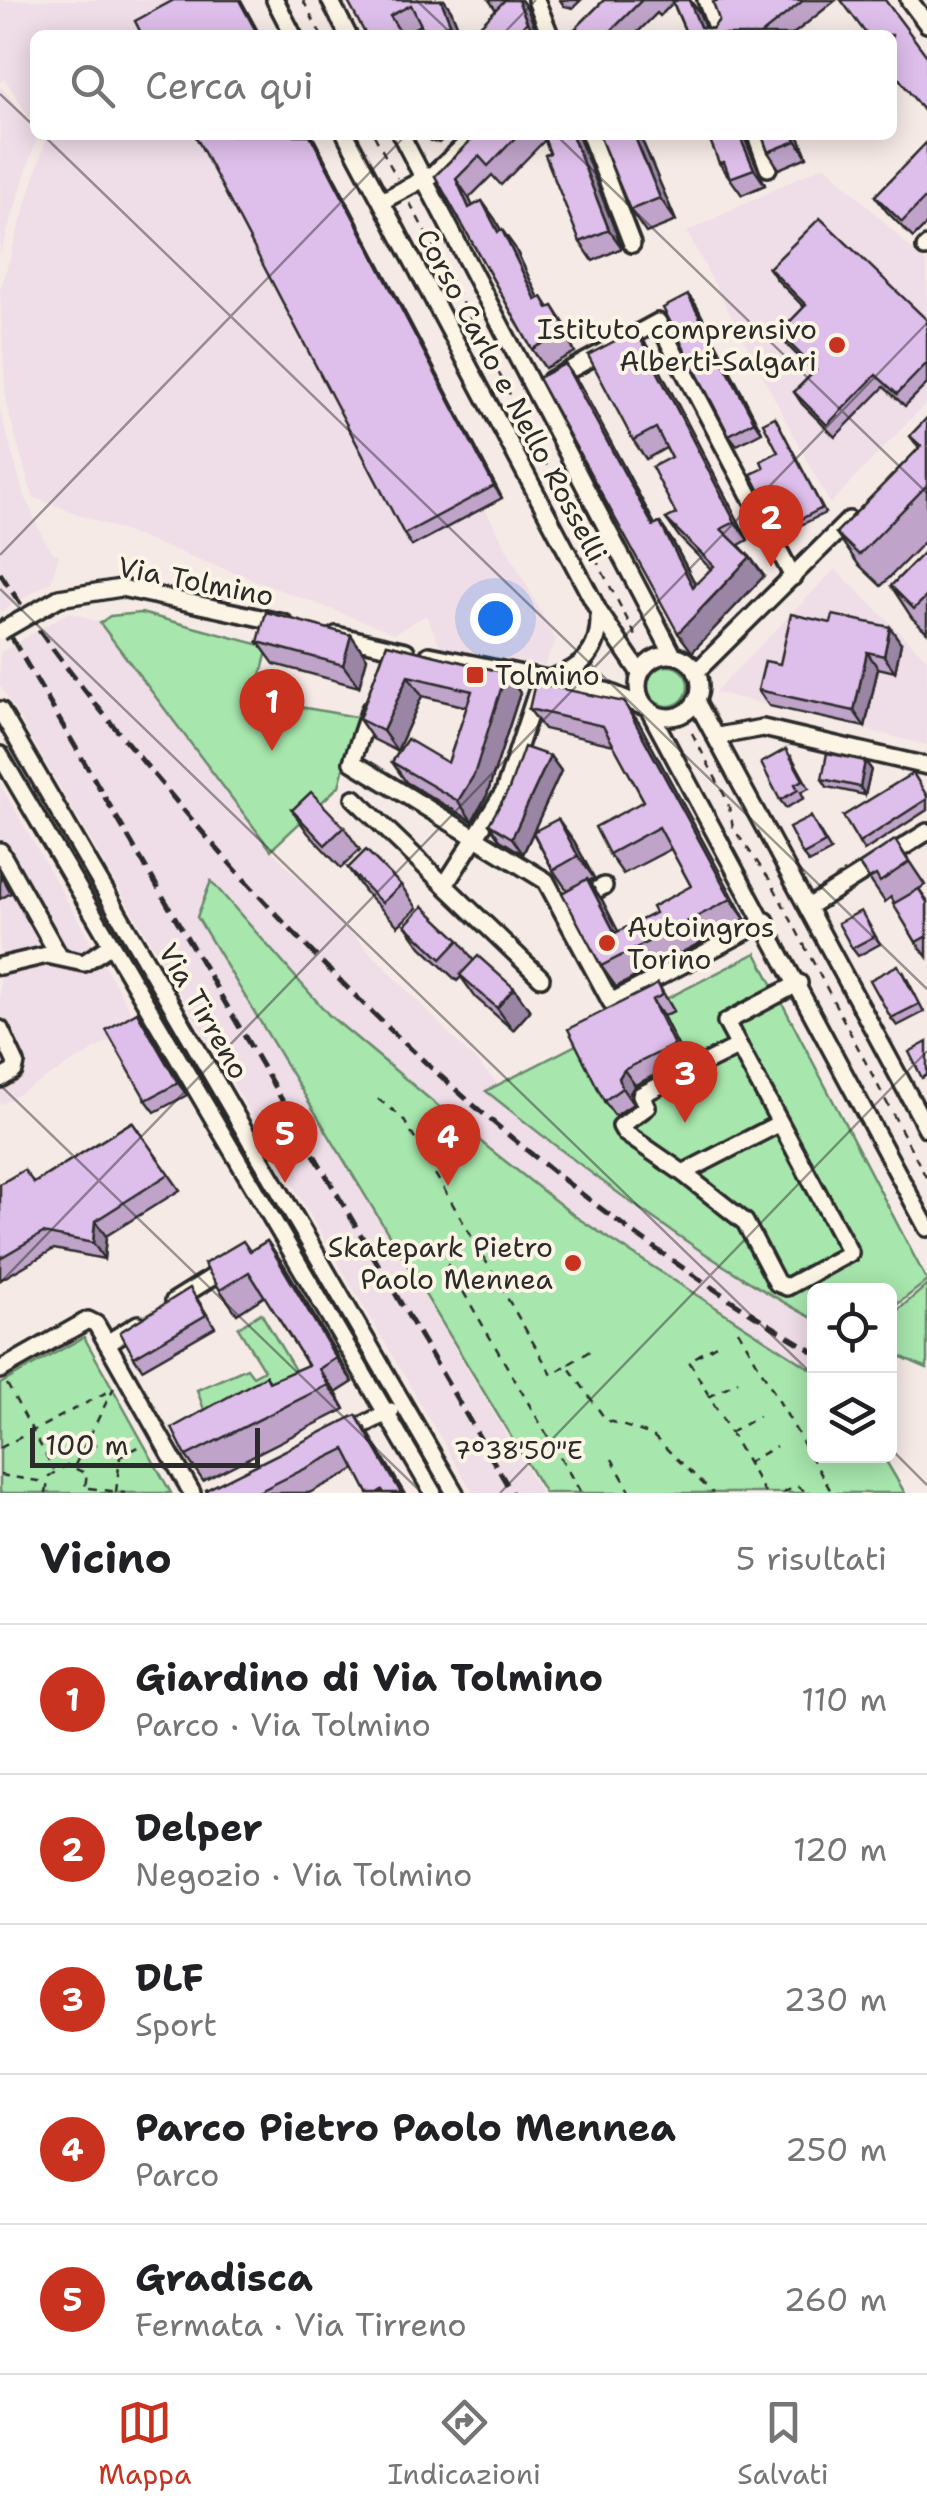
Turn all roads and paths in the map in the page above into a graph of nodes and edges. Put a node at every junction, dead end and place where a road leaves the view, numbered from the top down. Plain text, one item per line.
1 (275, 0) edge
2 (303, 0) edge
3 (330, 0) edge
4 (536, 0) edge
5 (706, 0) edge
6 (909, 0) edge
7 (927, 24) edge
8 (290, 30) edge
9 (318, 30) edge
10 (345, 30) edge
11 (548, 30) edge
12 (717, 30) edge
13 (349, 140) edge
14 (377, 140) edge
15 (403, 140) edge
16 (469, 140) edge
17 (592, 140) edge
18 (758, 140) edge
19 (768, 168) edge
20 (424, 180) junction
21 (404, 190) junction
22 (382, 202) junction
23 (632, 244) dead end
24 (537, 389) junction
25 (860, 509) edge
26 (793, 577) junction
27 (599, 612) junction
28 (296, 626) edge
29 (315, 630) edge
30 (0, 632) edge
31 (636, 638) dead end
32 (673, 656) junction
33 (696, 672) junction
34 (639, 675) junction
35 (545, 677) junction
36 (606, 691) junction
37 (376, 692) edge
38 (696, 701) junction
39 (648, 709) junction
40 (0, 710) edge
41 (692, 733) dead end
42 (718, 736) junction
43 (0, 755) edge
44 (927, 766) edge
45 (354, 798) dead end
46 (927, 832) edge
47 (476, 838) junction
48 (0, 851) edge
49 (445, 885) junction
50 (604, 886) dead end
51 (808, 906) junction
52 (561, 909) junction
53 (766, 921) junction
54 (111, 945) junction
55 (59, 956) junction
56 (0, 966) edge
57 (541, 978) dead end
58 (798, 983) junction
59 (0, 1028) edge
60 (739, 1046) junction
61 (0, 1079) edge
62 (378, 1099) dead end
63 (780, 1123) junction
64 (927, 1129) edge
65 (683, 1173) junction
66 (927, 1179) edge
67 (298, 1224) junction
68 (927, 1228) edge
69 (281, 1235) junction
70 (264, 1246) edge
71 (240, 1260) edge
72 (447, 1264) dead end
73 (738, 1330) dead end
74 (106, 1343) junction
75 (716, 1345) dead end
76 (593, 1348) dead end
77 (567, 1365) junction
78 (3, 1375) edge
79 (109, 1377) dead end
80 (738, 1381) dead end
81 (112, 1390) junction
82 (709, 1397) junction
83 (404, 1404) junction
84 (386, 1414) junction
85 (759, 1416) dead end
86 (32, 1431) junction
87 (730, 1433) junction
88 (159, 1437) junction
89 (334, 1440) edge
90 (88, 1441) junction
91 (776, 1446) dead end
92 (0, 1448) edge
93 (120, 1458) junction
94 (612, 1459) dead end
95 (747, 1463) junction
96 (76, 1466) junction
97 (54, 1470) junction
98 (0, 1475) edge
99 (46, 1482) junction
100 (88, 1487) junction
101 (116, 1492) edge
102 (46, 1493) edge
103 (84, 1493) edge
104 (125, 1493) edge
105 (192, 1493) edge
106 (432, 1493) edge
107 (455, 1493) edge
108 (581, 1493) edge
109 (631, 1493) edge
110 (713, 1493) edge
111 (765, 1493) edge
112 (783, 1493) edge
113 (808, 1493) edge
114 (832, 1493) edge

1 - 8 street
2 - 9 path
3 - 10 street
4 - 11 street
5 - 12 street
6 - 7 street
13 - 22 street, Corso Carlo e Nello Rosselli
14 - 21 path
15 - 20 street, Corso Carlo e Nello Rosselli
16 - 20 street
17 - 23 street
18 - 19 street
20 - 21 street
20 - 24 street, Corso Carlo e Nello Rosselli
21 - 22 street
21 - 31 path
22 - 27 street, Corso Carlo e Nello Rosselli
24 - 26 street
24 - 32 street, Corso Carlo e Nello Rosselli
25 - 26 street
26 - 33 street
27 - 34 street, Corso Carlo e Nello Rosselli
27 - 35 street
28 - 30 street, Via Tolmino, bridge
29 - 35 street
32 - 33 street
32 - 34 street
33 - 38 street
34 - 36 street
34 - 39 street
35 - 36 street
35 - 47 street
36 - 39 street
37 - 47 street
38 - 39 street
38 - 42 street
39 - 53 street
40 - 67 street, Via Tirreno
41 - 66 path
42 - 44 street
42 - 51 street
43 - 54 street, Via Tirreno
45 - 49 street
46 - 51 street
47 - 49 street
47 - 52 street
48 - 55 street
49 - 57 street
50 - 52 street
51 - 64 street
52 - 53 street
53 - 58 street
54 - 55 street
54 - 69 street, Via Tirreno
55 - 56 street
58 - 60 street
58 - 68 street
59 - 61 street
60 - 63 street
60 - 65 street
62 - 77 path
63 - 65 street
63 - 65 street
67 - 69 street
67 - 83 street, Via Tirreno
69 - 70 street
69 - 84 street, Via Tirreno
71 - 74 street
72 - 108 path
73 - 114 path
74 - 78 street
74 - 88 street
75 - 82 path
76 - 77 path
77 - 110 path
78 - 86 path
79 - 81 path
80 - 82 path
81 - 86 path
81 - 90 path
82 - 87 path
83 - 84 street
83 - 107 street, Via Tirreno
84 - 89 street
84 - 106 street, Via Tirreno
85 - 87 path
86 - 92 path
86 - 97 path
87 - 95 path
88 - 93 path
88 - 105 street
90 - 93 path
90 - 96 path
91 - 95 path
93 - 101 path
94 - 109 path
95 - 111 path
96 - 97 path
96 - 100 path
97 - 99 path
98 - 99 path
99 - 102 path
100 - 101 path
100 - 103 path
101 - 104 path
112 - 113 path

